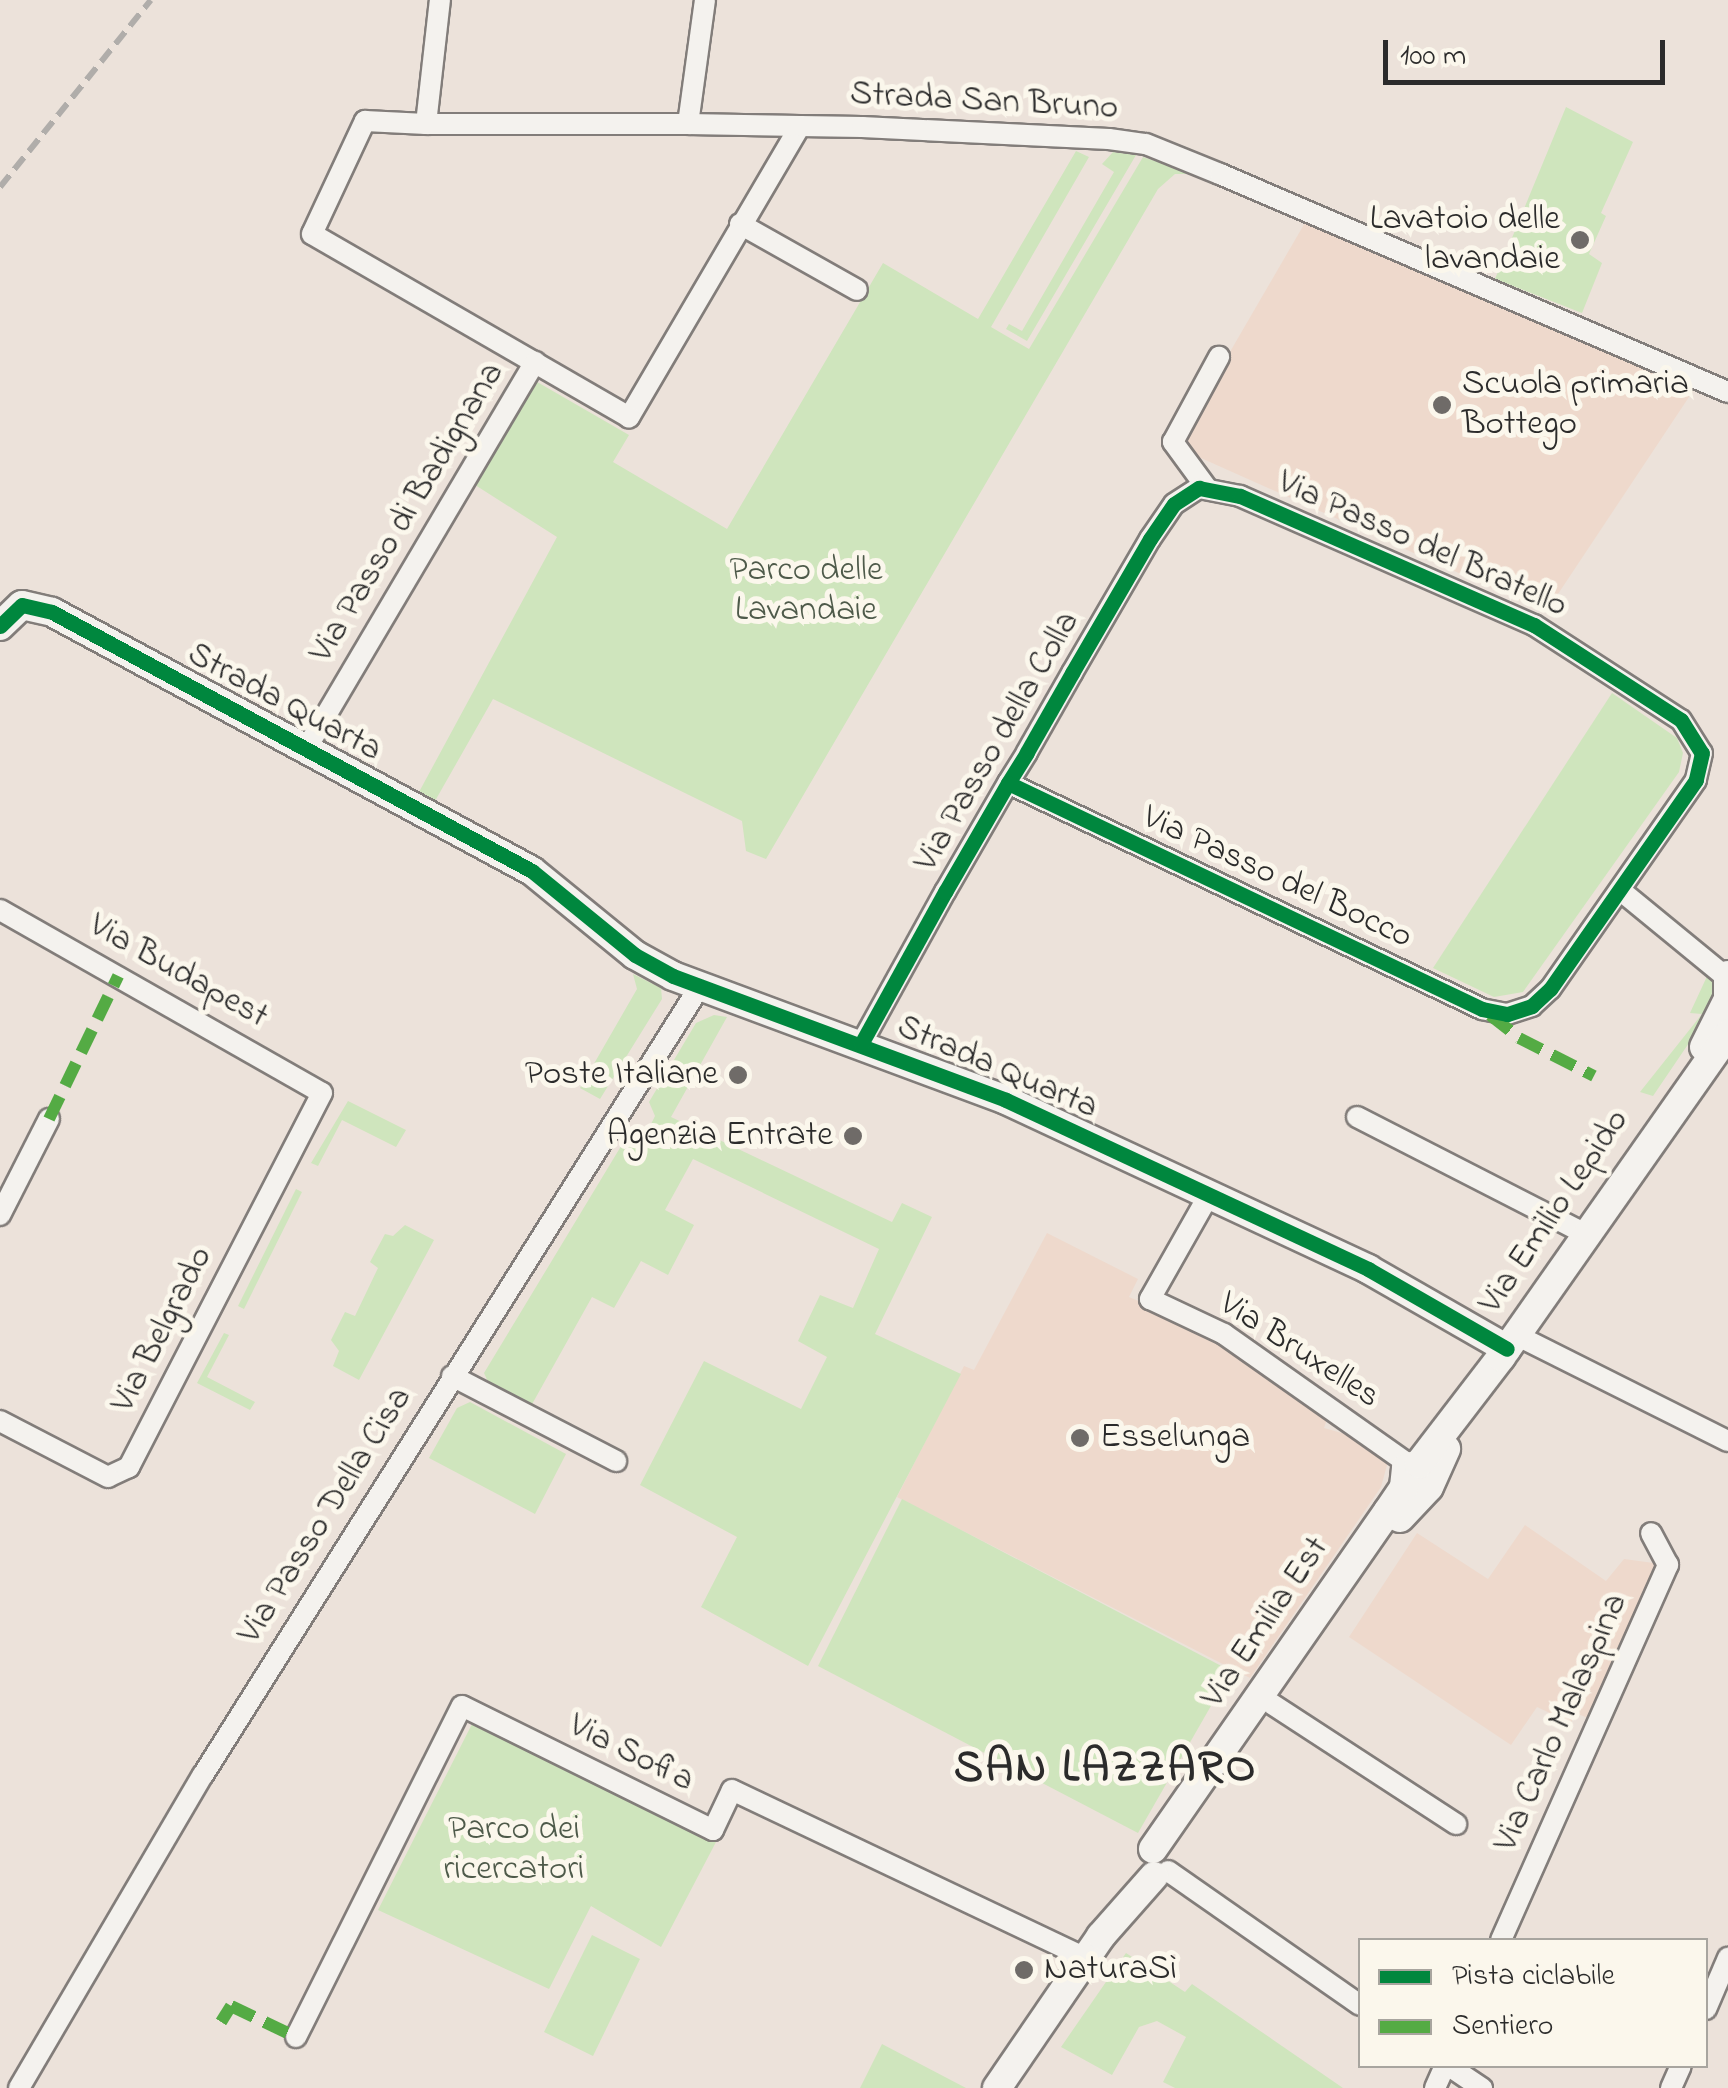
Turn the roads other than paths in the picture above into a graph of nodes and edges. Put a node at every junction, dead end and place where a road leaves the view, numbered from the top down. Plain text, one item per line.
1 (440, 0) edge
2 (705, 0) edge
3 (426, 124) junction
4 (688, 124) junction
5 (800, 126) junction
6 (740, 224) junction
7 (857, 290) dead end
8 (1219, 357) dead end
9 (535, 362) junction
10 (1728, 392) edge
11 (1206, 487) junction
12 (0, 626) edge
13 (306, 749) junction
14 (1008, 783) junction
15 (1620, 890) junction
16 (0, 910) edge
17 (1728, 985) edge
18 (700, 986) junction
19 (1728, 1034) edge
20 (861, 1044) junction
21 (322, 1093) joint
22 (1357, 1117) dead end
23 (50, 1118) dead end
24 (1666, 1118) junction
25 (1210, 1193) junction
26 (0, 1215) edge
27 (1586, 1234) junction
28 (1508, 1347) junction
29 (452, 1376) junction
30 (0, 1421) edge
31 (1728, 1441) edge
32 (616, 1461) dead end
33 (1418, 1475) junction
34 (1652, 1533) dead end
35 (1272, 1704) junction
36 (1456, 1824) dead end
37 (1158, 1864) junction
38 (1502, 1938) edge
39 (1094, 1948) junction
40 (1728, 1958) edge
41 (1358, 2004) edge
42 (1708, 2004) edge
43 (296, 2037) dead end
44 (1450, 2068) edge
45 (1000, 2087) edge
46 (19, 2088) edge
47 (1482, 2088) edge

1 - 3 street
2 - 4 street
3 - 4 street, Strada San Bruno
3 - 9 street, Strada San Bruno
4 - 5 street, Strada San Bruno
5 - 6 street
5 - 10 street, Strada San Bruno
6 - 7 street
6 - 9 street
8 - 11 street
9 - 13 street, Via Passo di Badignana
11 - 14 street, Via Passo della Colla
11 - 15 street, Via Passo del Bratello
12 - 13 main road, Strada Quarta
13 - 18 main road, Strada Quarta
14 - 15 street, Via Passo del Bocco
14 - 20 street, Via Passo della Colla
15 - 17 street
16 - 21 street, Via Budapest
17 - 24 main road, Via Emilio Lepido
18 - 20 main road, Strada Quarta
18 - 29 street, Via Passo Della Cisa
19 - 24 main road, Via Emilio Lepido
20 - 25 main road, Strada Quarta
21 - 30 street, Via Belgrado
22 - 27 street
23 - 26 street
24 - 27 main road, Via Emilio Lepido
25 - 28 main road, Strada Quarta
25 - 33 street, Via Bruxelles
27 - 28 main road, Via Emilio Lepido
28 - 31 street
28 - 33 main road, Via Emilia Est
29 - 32 street
29 - 46 street, Via Passo Della Cisa
33 - 35 main road, Via Emilia Est
33 - 37 main road, Via Emilia Est
34 - 38 street, Via Carlo Malaspina
35 - 36 street, Via Emilia Est
35 - 37 main road, Via Emilia Est
37 - 39 main road, Via Emilia Est
37 - 41 street
39 - 43 street, Via Sofia
39 - 45 main road, Via Emilia Est
40 - 42 street
44 - 47 street

